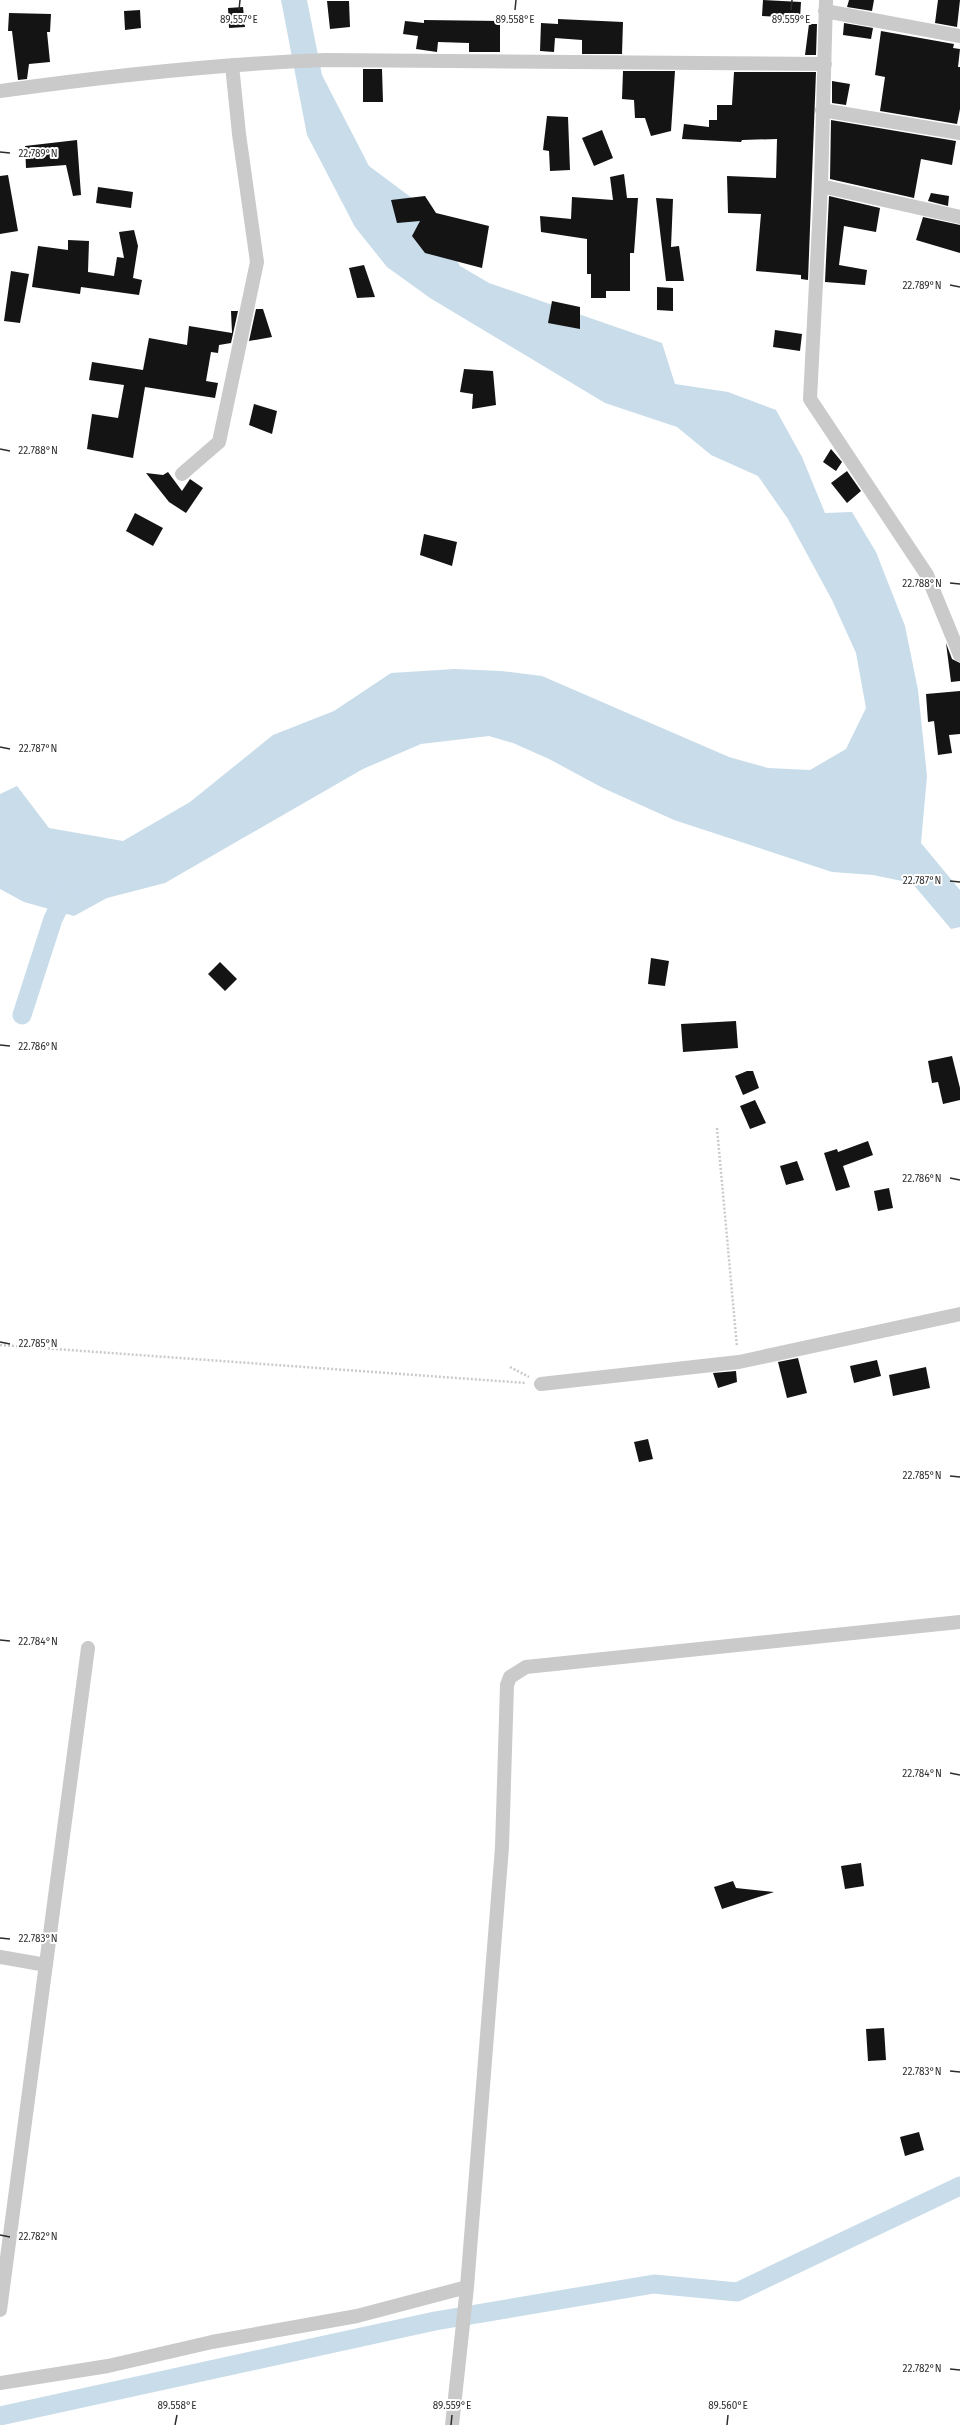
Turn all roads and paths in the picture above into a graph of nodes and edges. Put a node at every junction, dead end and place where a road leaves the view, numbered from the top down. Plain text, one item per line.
1 (825, 6) edge
2 (960, 36) edge
3 (825, 64) junction
4 (232, 65) junction
5 (0, 91) edge
6 (822, 110) junction
7 (960, 133) edge
8 (821, 186) junction
9 (960, 217) edge
10 (182, 474) dead end
11 (960, 654) edge
12 (717, 1128) dead end
13 (960, 1314) edge
14 (0, 1345) edge
15 (738, 1362) junction
16 (510, 1367) dead end
17 (541, 1384) junction
18 (960, 1622) edge
19 (88, 1648) dead end
20 (0, 1957) edge
21 (46, 1964) junction
22 (467, 2287) junction
23 (0, 2310) edge
24 (0, 2383) edge
25 (452, 2425) edge

1 - 2 street
1 - 3 street
3 - 4 street
3 - 6 street
4 - 5 street
4 - 10 street
6 - 7 street
6 - 8 street
8 - 9 street
8 - 11 street
12 - 15 path
13 - 15 street
14 - 17 path
15 - 17 street
16 - 17 path
18 - 22 street
19 - 21 street
20 - 21 street
21 - 23 street
22 - 24 street
22 - 25 street

